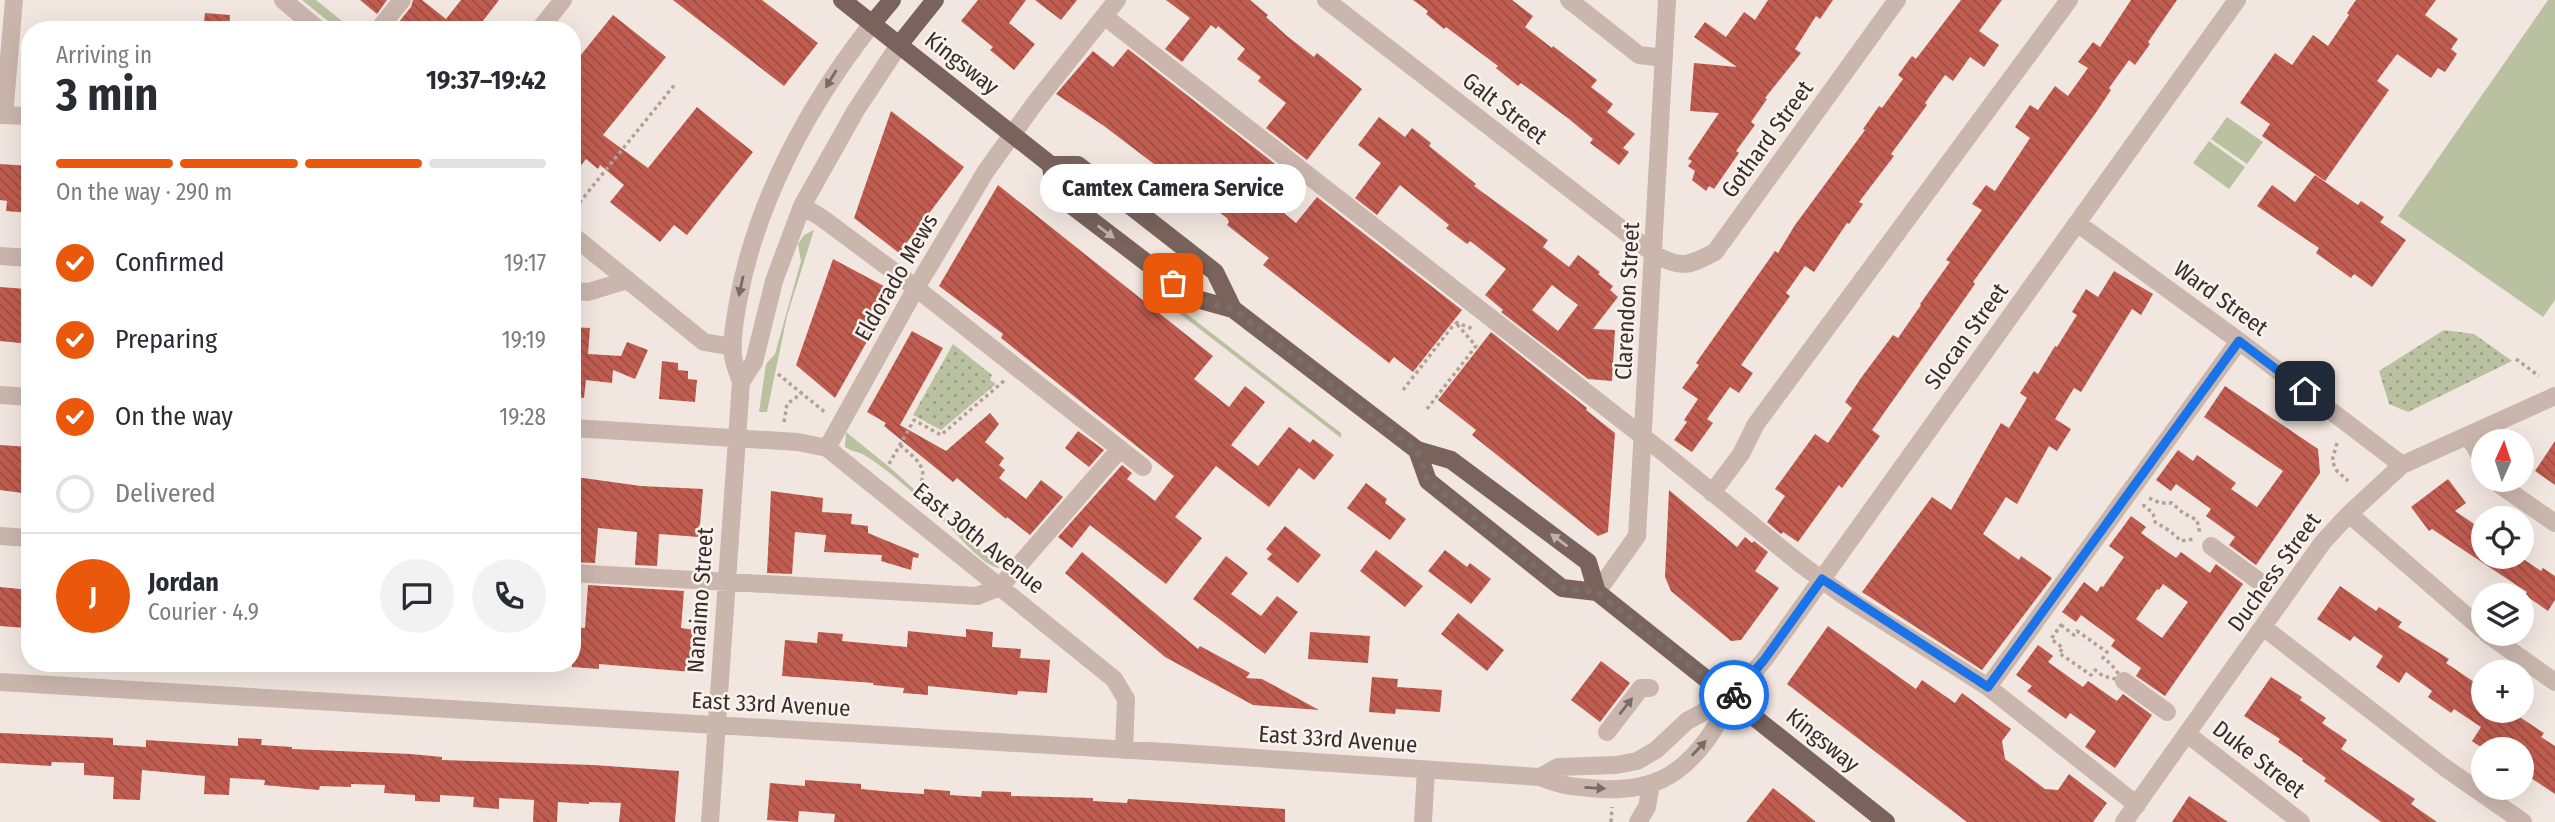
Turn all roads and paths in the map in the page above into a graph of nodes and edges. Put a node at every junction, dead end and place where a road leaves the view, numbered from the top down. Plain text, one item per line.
1 (14, 0) edge
2 (283, 0) edge
3 (402, 0) edge
4 (842, 0) edge
5 (891, 0) edge
6 (935, 0) edge
7 (1117, 0) edge
8 (1326, 0) edge
9 (1569, 0) edge
10 (1667, 0) edge
11 (1897, 0) edge
12 (2069, 0) edge
13 (2237, 0) edge
14 (558, 2) edge
15 (1104, 16) junction
16 (308, 21) edge
17 (385, 21) edge
18 (544, 21) edge
19 (872, 24) junction
20 (899, 45) junction
21 (1664, 58) junction
22 (676, 83) dead end
23 (2, 115) edge
24 (21, 116) edge
25 (1012, 134) junction
26 (1051, 165) junction
27 (581, 201) edge
28 (802, 206) junction
29 (2077, 223) junction
30 (581, 242) edge
31 (1654, 254) junction
32 (0, 256) edge
33 (21, 257) edge
34 (628, 280) junction
35 (916, 288) junction
36 (581, 292) edge
37 (1471, 302) junction
38 (1233, 309) junction
39 (1455, 322) junction
40 (1491, 328) junction
41 (2239, 341) junction
42 (1476, 346) junction
43 (733, 347) junction
44 (2516, 359) dead end
45 (778, 374) dead end
46 (2539, 376) dead end
47 (741, 382) junction
48 (1002, 383) dead end
49 (1403, 390) dead end
50 (802, 393) junction
51 (0, 395) edge
52 (21, 396) edge
53 (2555, 396) edge
54 (1427, 409) dead end
55 (784, 422) dead end
56 (841, 425) junction
57 (581, 429) edge
58 (2468, 436) junction
59 (1644, 437) junction
60 (736, 438) junction
61 (2471, 441) edge
62 (2337, 443) dead end
63 (900, 444) junction
64 (827, 448) junction
65 (1120, 449) junction
66 (1417, 450) junction
67 (889, 464) dead end
68 (2402, 465) junction
69 (1143, 467) dead end
70 (2348, 481) dead end
71 (917, 489) dead end
72 (2510, 492) edge
73 (1712, 493) junction
74 (2349, 514) junction
75 (2555, 523) edge
76 (0, 536) edge
77 (21, 537) edge
78 (2208, 544) junction
79 (581, 574) edge
80 (1822, 579) junction
81 (726, 582) junction
82 (2260, 582) dead end
83 (1000, 587) junction
84 (1597, 592) junction
85 (2471, 620) edge
86 (2263, 627) junction
87 (2505, 646) edge
88 (2111, 664) dead end
89 (2103, 676) dead end
90 (2124, 681) dead end
91 (0, 682) edge
92 (2555, 682) edge
93 (1988, 687) junction
94 (1650, 688) dead end
95 (1731, 697) junction
96 (2167, 712) dead end
97 (716, 725) junction
98 (1606, 732) dead end
99 (2188, 734) junction
100 (1124, 750) junction
101 (1637, 761) joint
102 (1426, 770) junction
103 (1540, 777) junction
104 (1651, 785) junction
105 (1614, 799) dead end
106 (2137, 805) junction
107 (1642, 821) edge
108 (710, 822) edge
109 (1423, 822) edge
110 (1611, 822) edge
111 (1886, 822) edge
112 (2124, 822) edge
113 (2301, 822) edge
114 (2523, 822) edge

1 - 23 street
2 - 16 street
3 - 17 street
4 - 19 main road, Kingsway
5 - 19 main road, Nanaimo Street
6 - 20 main road, Nanaimo Street
7 - 15 street, Eldorado Mews
8 - 31 street, Galt Street
9 - 21 street
10 - 21 street, Clarendon Street
11 - 31 street, Gothard Street
12 - 73 street
13 - 29 street, Slocan Street
14 - 18 street
15 - 25 street, Eldorado Mews
15 - 37 street
19 - 20 main road, Kingsway
19 -> 43 street, Nanaimo Street
20 - 25 main road, Kingsway
20 - 28 street, Nanaimo Street
21 - 31 street, Clarendon Street
22 - 27 path
23 - 24 street
25 - 26 main road, Kingsway
25 - 35 street, Eldorado Mews
26 - 38 main road
26 -> 38 main road
28 - 35 street
28 - 47 street, Nanaimo Street
29 - 41 street, Ward Street
29 - 80 street, Slocan Street
30 - 34 street
31 - 59 street, Clarendon Street
32 - 33 street
34 - 36 street
34 - 43 street
35 - 56 street, Eldorado Mews
35 - 65 street
37 - 39 path
37 - 40 street
38 - 66 main road
39 - 40 path
39 - 42 path
39 - 49 path
40 - 42 path
40 - 59 street
41 - 68 street, Ward Street
41 - 93 street
42 - 54 path
43 - 47 street, Nanaimo Street
44 - 46 path
45 - 50 path
47 - 60 street, Nanaimo Street
48 - 63 path
50 - 55 path
50 - 56 path
51 - 52 street
53 - 58 street, Duchess Street
56 - 64 street, Eldorado Mews
57 - 60 street, East 30th Avenue
58 - 61 street
58 - 68 street, Duchess Street
59 - 73 street
59 - 84 street, Clarendon Street
60 - 64 street, East 30th Avenue
60 - 81 street, Nanaimo Street
62 - 70 path
63 - 67 path
63 - 71 path
64 - 83 street, East 30th Avenue
65 - 69 street
65 - 83 street
84 -> 66 main road
66 - 84 main road
68 - 74 street, Duchess Street
72 - 75 street
73 - 80 street
74 - 85 street
74 - 86 street, Duchess Street
76 - 77 street
78 - 78 path
78 - 82 street
79 - 81 street
80 - 93 street
80 - 95 street, Slocan Street
81 - 83 street
81 - 97 street, Nanaimo Street
83 - 100 street, East 30th Avenue
84 - 95 main road, Kingsway
86 - 99 street, Duchess Street
86 - 114 street
87 - 92 street
88 - 89 path
90 - 96 street
91 - 97 street, East 33rd Avenue
93 - 106 street
98 -> 94 street
95 - 101 street, Slocan Street
104 -> 95 street, Slocan Street
95 - 111 main road, Kingsway
97 - 100 street, East 33rd Avenue
97 - 108 street, Nanaimo Street
99 - 106 street, Duchess Street
99 - 113 street, Duke Street
100 - 102 street, East 33rd Avenue
101 - 103 street, East 33rd Avenue
102 - 103 street, East 33rd Avenue
102 - 109 street
103 -> 104 street, East 33rd Avenue
104 - 107 street
105 - 110 path
106 - 112 street, Duchess Street

